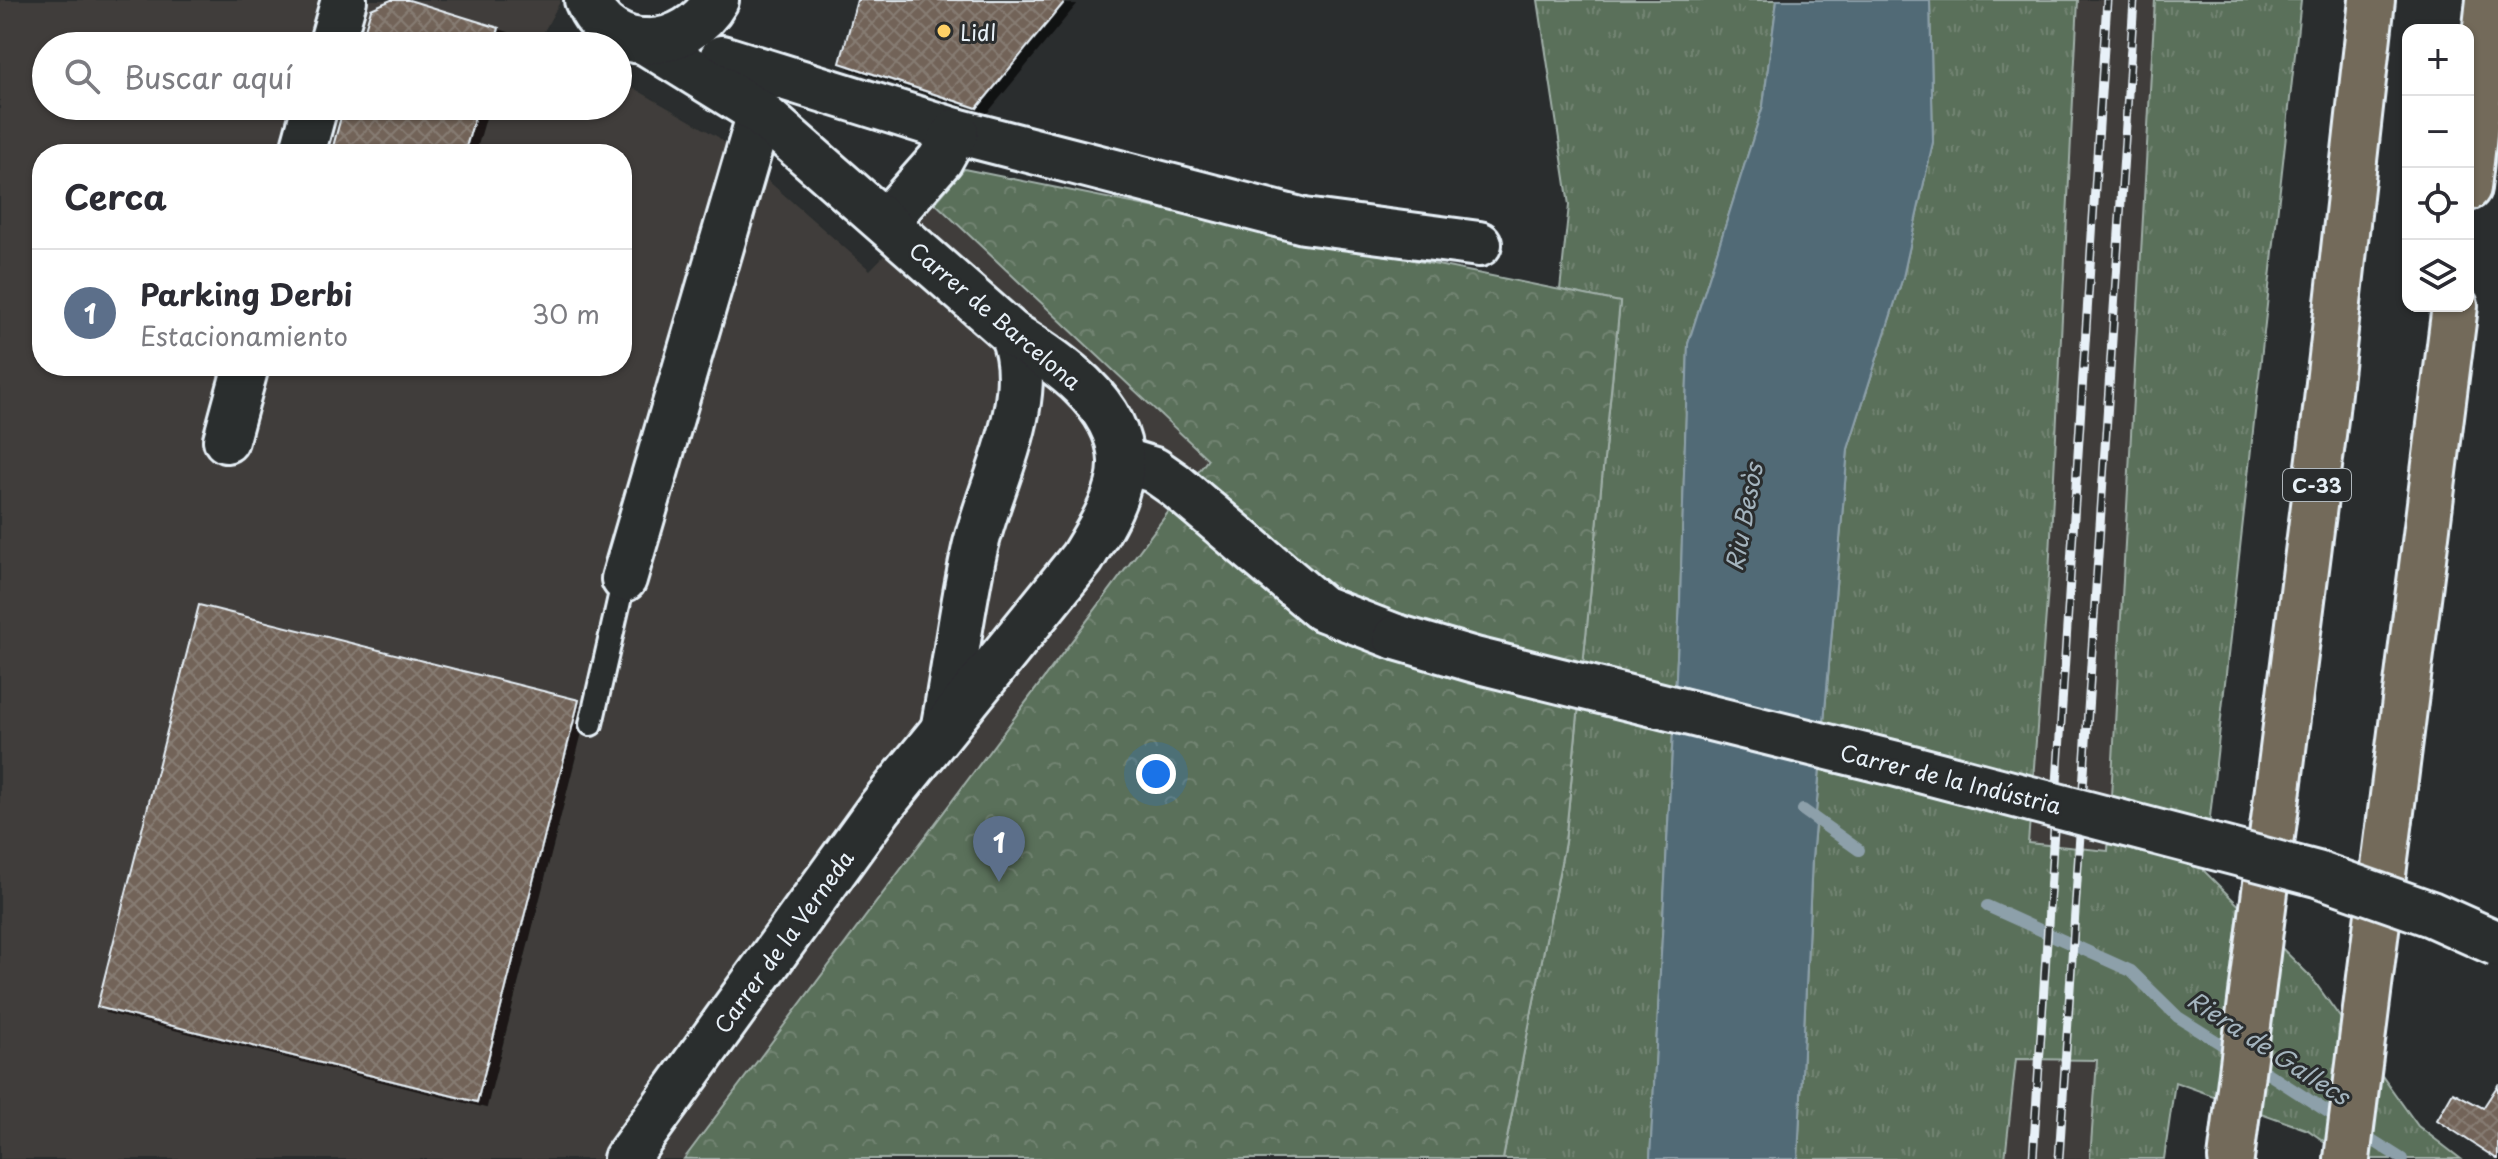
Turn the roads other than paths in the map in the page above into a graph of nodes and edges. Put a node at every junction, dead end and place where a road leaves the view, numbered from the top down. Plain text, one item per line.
1 (344, 0) edge
2 (587, 0) edge
3 (2372, 0) edge
4 (2489, 0) edge
5 (713, 27) edge
6 (335, 32) edge
7 (615, 32) edge
8 (632, 38) edge
9 (644, 41) junction
10 (760, 113) junction
11 (311, 120) edge
12 (956, 131) junction
13 (305, 144) edge
14 (2470, 168) edge
15 (885, 222) junction
16 (1479, 244) dead end
17 (2454, 312) edge
18 (1012, 334) junction
19 (243, 376) edge
20 (226, 440) dead end
21 (1121, 460) junction
22 (975, 548) junction
23 (624, 579) joint
24 (1035, 616) junction
25 (591, 724) dead end
26 (944, 726) junction
27 (2498, 944) edge
28 (626, 1159) edge
29 (2231, 1159) edge
30 (2347, 1159) edge

1 - 6 street
2 - 7 street, Carrer de Barcelona
3 - 29 highway, C-33
4 - 14 highway
5 - 9 street
5 - 10 street, Carrer de Barcelona
5 - 12 street
8 - 9 street, Carrer de Barcelona
9 - 10 street, Carrer de Barcelona
10 - 15 street, Carrer de Barcelona
10 - 23 street
11 - 13 street
12 - 15 street
12 - 16 street
15 - 18 street, Carrer de Barcelona
17 - 30 highway
18 - 21 street, Carrer de Barcelona
18 - 22 street, Carrer de la Verneda
19 - 20 street
21 - 24 street, Carrer de la Verneda
21 - 27 street, Carrer de la Indústria, bridge
22 - 24 street
22 - 26 street, Carrer de la Verneda
23 - 25 lane
24 - 26 street, Carrer de la Verneda
26 - 28 street, Carrer de la Verneda

